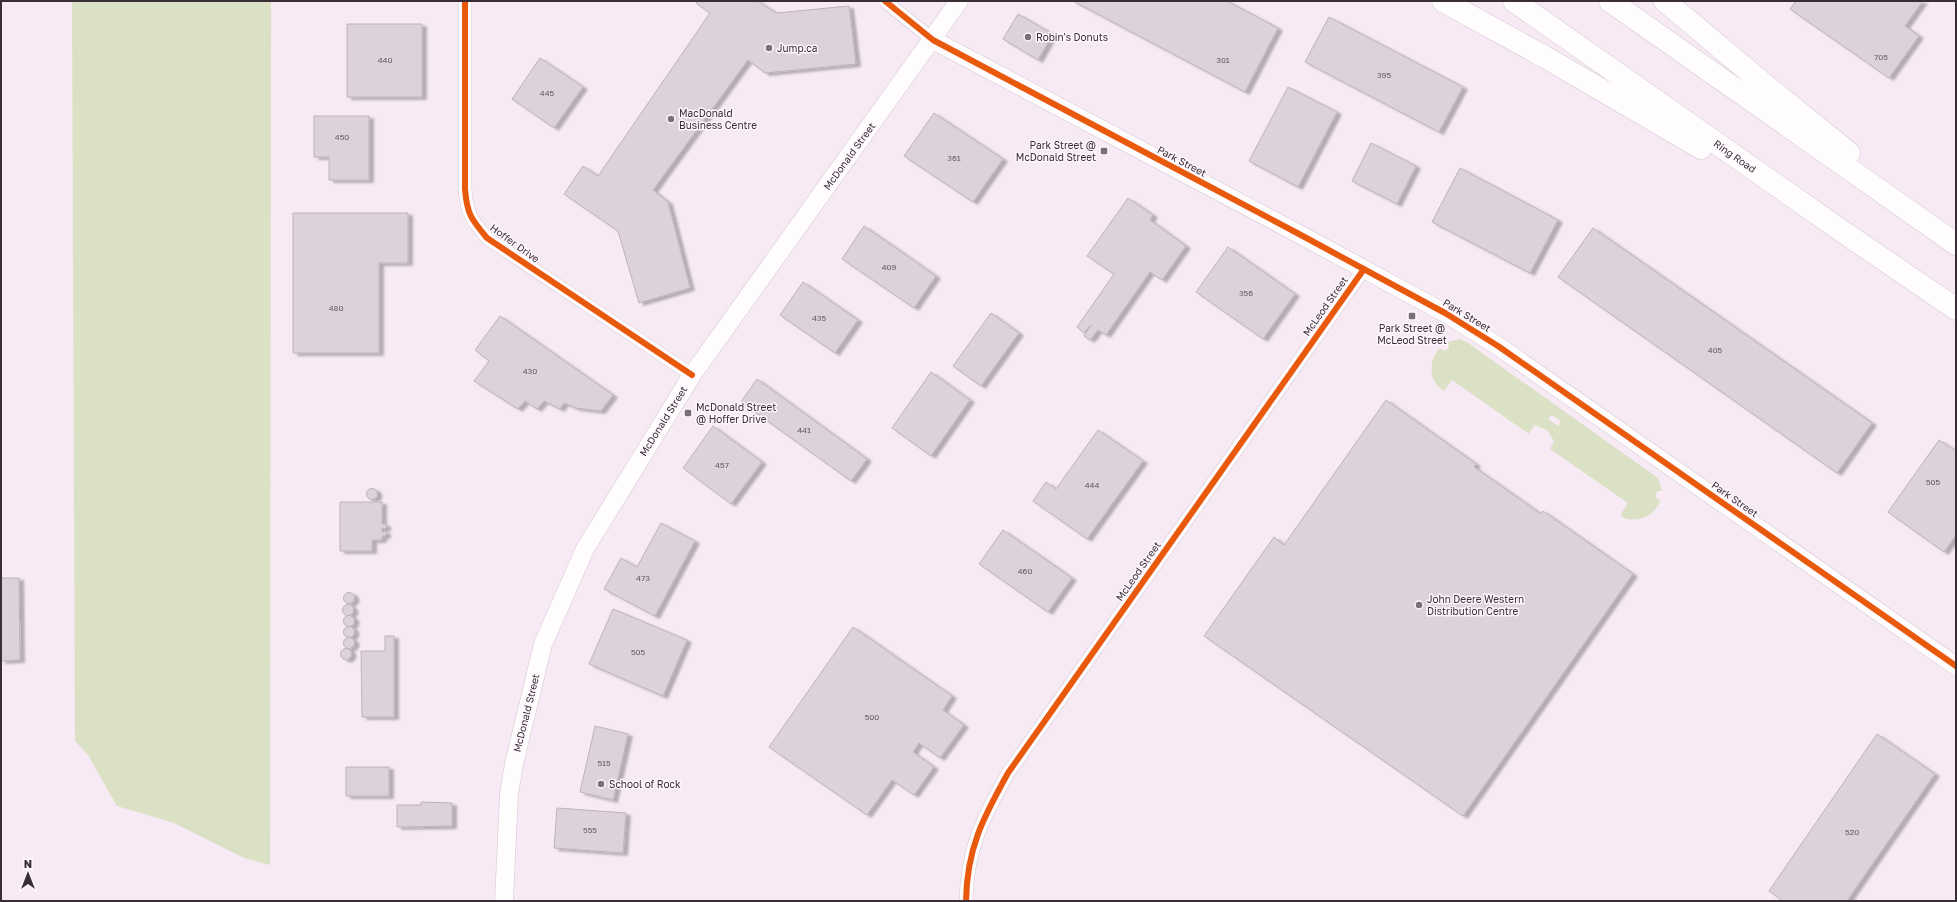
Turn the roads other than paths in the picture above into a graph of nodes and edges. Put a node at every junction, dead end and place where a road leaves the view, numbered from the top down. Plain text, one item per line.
1 (465, 1) edge
2 (885, 1) edge
3 (959, 1) edge
4 (1443, 1) edge
5 (1514, 1) edge
6 (1610, 1) edge
7 (1665, 1) edge
8 (933, 40) junction
9 (1836, 227) junction
10 (1956, 238) edge
11 (1956, 244) edge
12 (1364, 269) junction
13 (1956, 309) edge
14 (692, 375) junction
15 (1956, 666) edge
16 (504, 901) edge
17 (966, 901) edge

1 - 14 street, Hoffer Drive
2 - 8 street
3 - 8 street, McDonald Street
4 - 9 highway
5 - 9 highway, Ring Road
6 - 11 highway
7 - 10 highway
8 - 12 street, Park Street
8 - 14 street, McDonald Street
9 - 13 highway, Ring Road
12 - 15 street, Park Street
12 - 17 street, McLeod Street
14 - 16 street, McDonald Street

